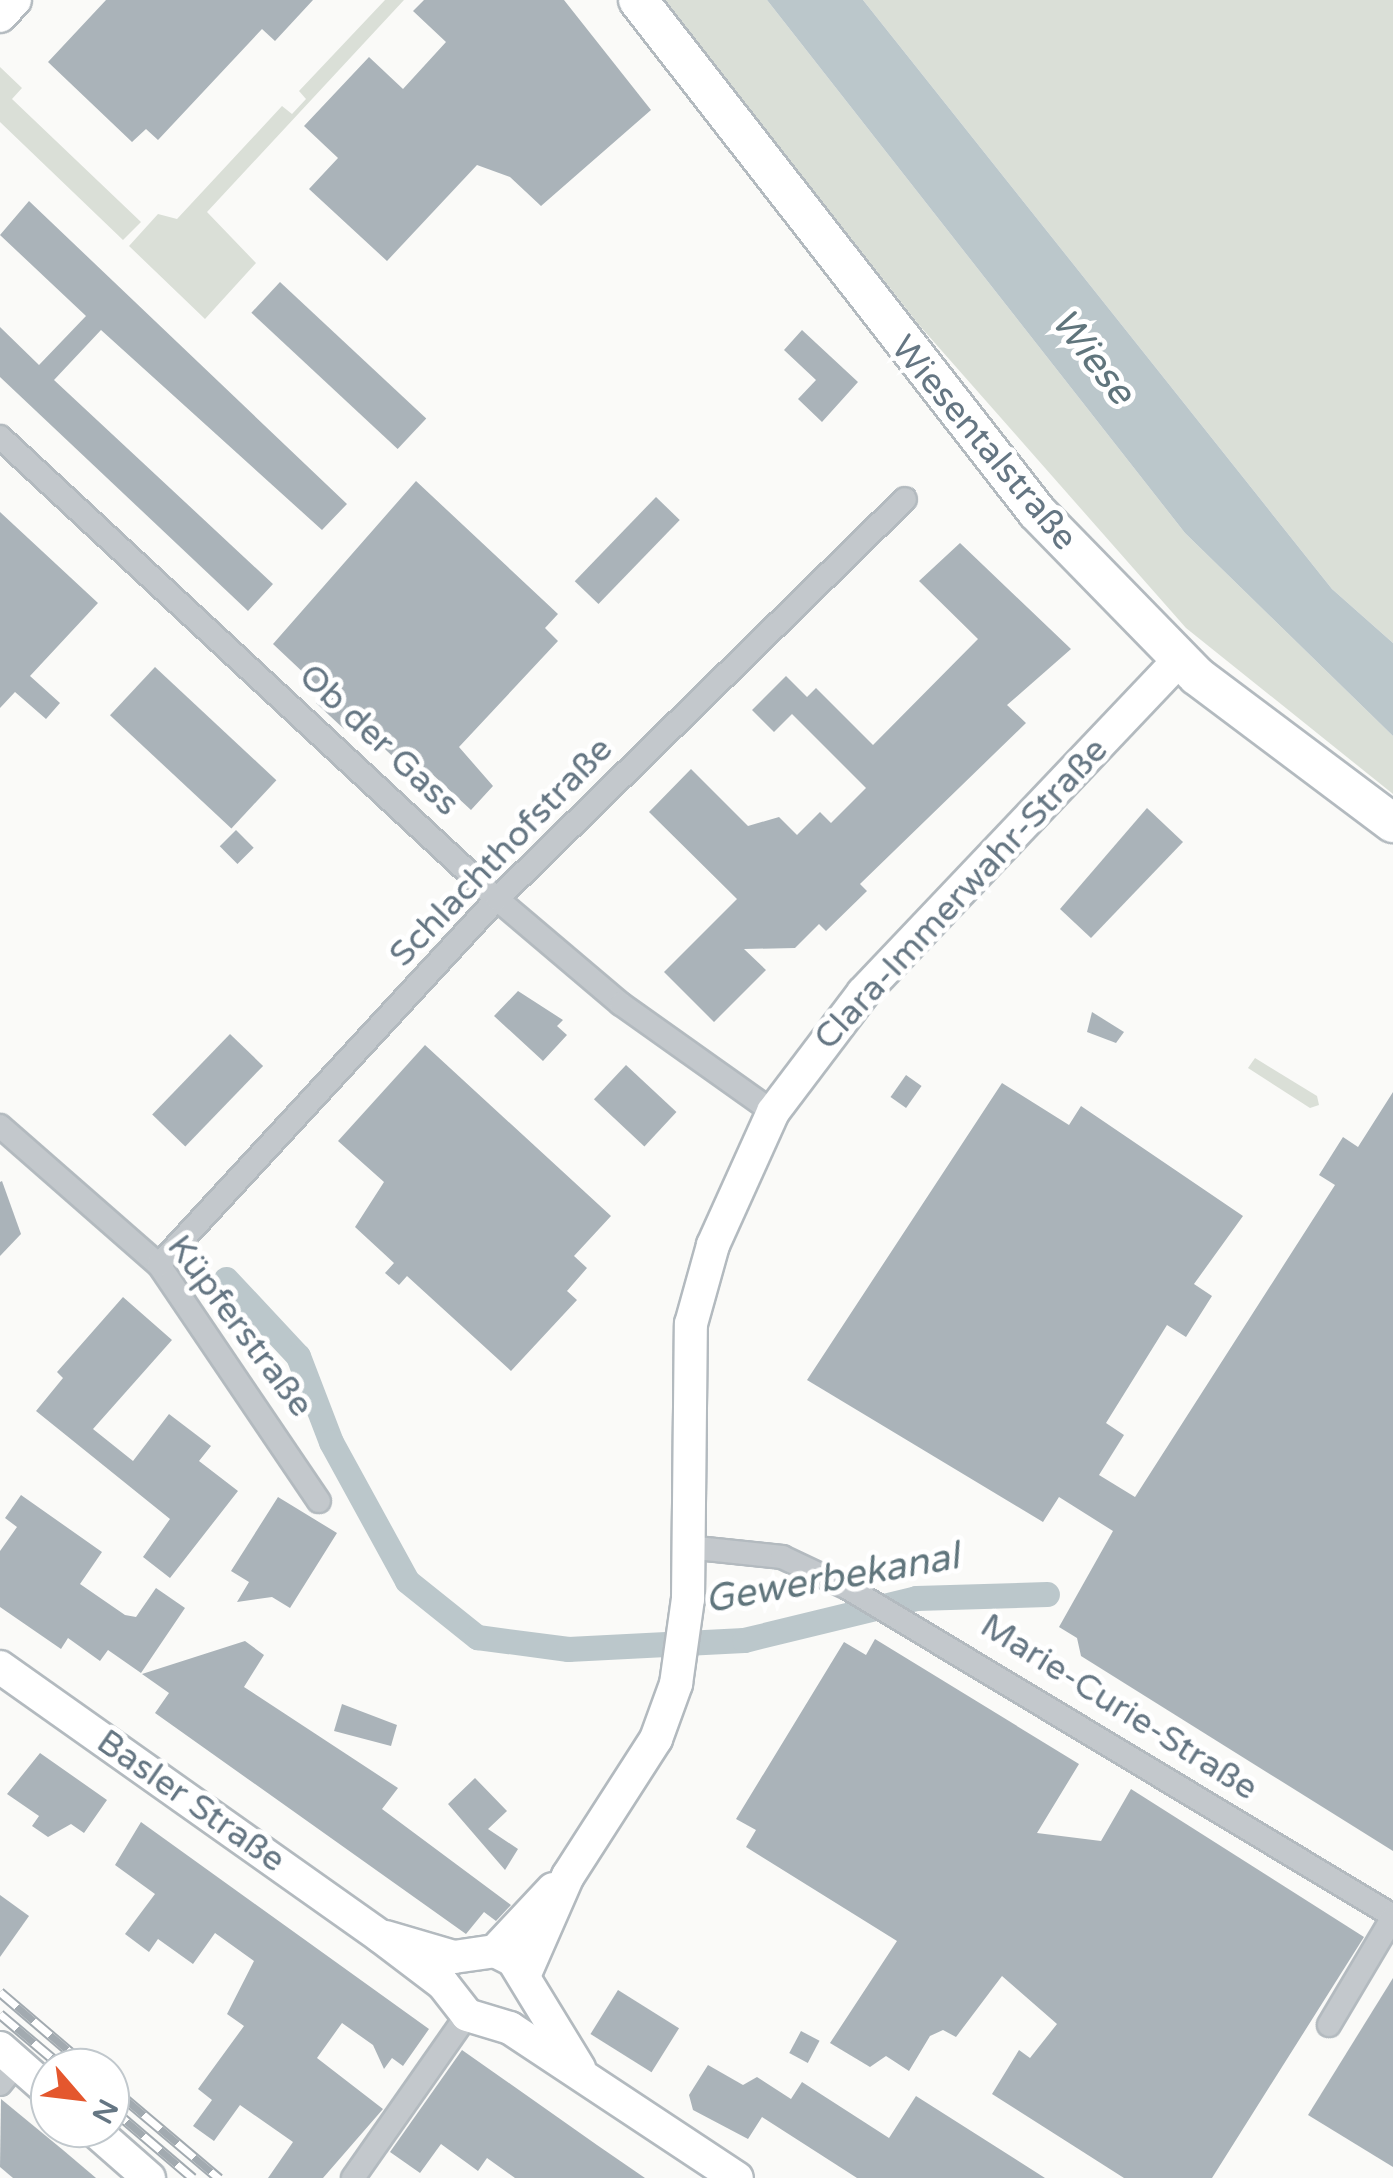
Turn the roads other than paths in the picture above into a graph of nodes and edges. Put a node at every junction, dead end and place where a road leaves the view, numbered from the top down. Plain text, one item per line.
1 (15, 0) edge
2 (638, 0) edge
3 (0, 16) edge
4 (0, 437) edge
5 (905, 499) dead end
6 (1179, 660) junction
7 (1393, 823) edge
8 (497, 899) junction
9 (773, 1112) junction
10 (0, 1126) edge
11 (159, 1265) junction
12 (319, 1501) dead end
13 (686, 1548) junction
14 (0, 1667) edge
15 (568, 1876) junction
16 (1393, 1917) edge
17 (380, 1936) junction
18 (484, 1952) junction
19 (525, 1980) junction
20 (471, 2013) junction
21 (1328, 2025) dead end
22 (6, 2065) edge
23 (581, 2072) junction
24 (30, 2080) edge
25 (112, 2148) edge
26 (140, 2175) edge
27 (354, 2178) edge
28 (737, 2178) edge

1 - 3 street
2 - 6 main road, Wiesentalstraße
4 - 8 street, Ob der Gass
5 - 8 street, Schlachthofstraße
6 - 7 main road, Wiesentalstraße
6 - 9 street, Clara-Immerwahr-Straße
8 - 9 street, Ob der Gass
8 - 11 street, Schlachthofstraße
9 - 13 street, Clara-Immerwahr-Straße
10 - 11 street, Küpferstraße
11 - 12 street, Küpferstraße
13 - 15 street, Clara-Immerwahr-Straße
13 - 16 street, Marie-Curie-Straße
14 - 17 street, Basler Straße
15 - 18 street, Clara-Immerwahr-Straße
15 - 19 street, Clara-Immerwahr-Straße
16 - 21 street
17 - 18 street, Basler Straße
17 - 20 street, Basler Straße
18 - 19 street, Basler Straße
18 - 20 street
19 - 20 street
19 - 23 street, Basler Straße
20 - 23 street, Basler Straße
20 - 27 street
22 - 24 street
23 - 28 street, Basler Straße
25 - 26 street

